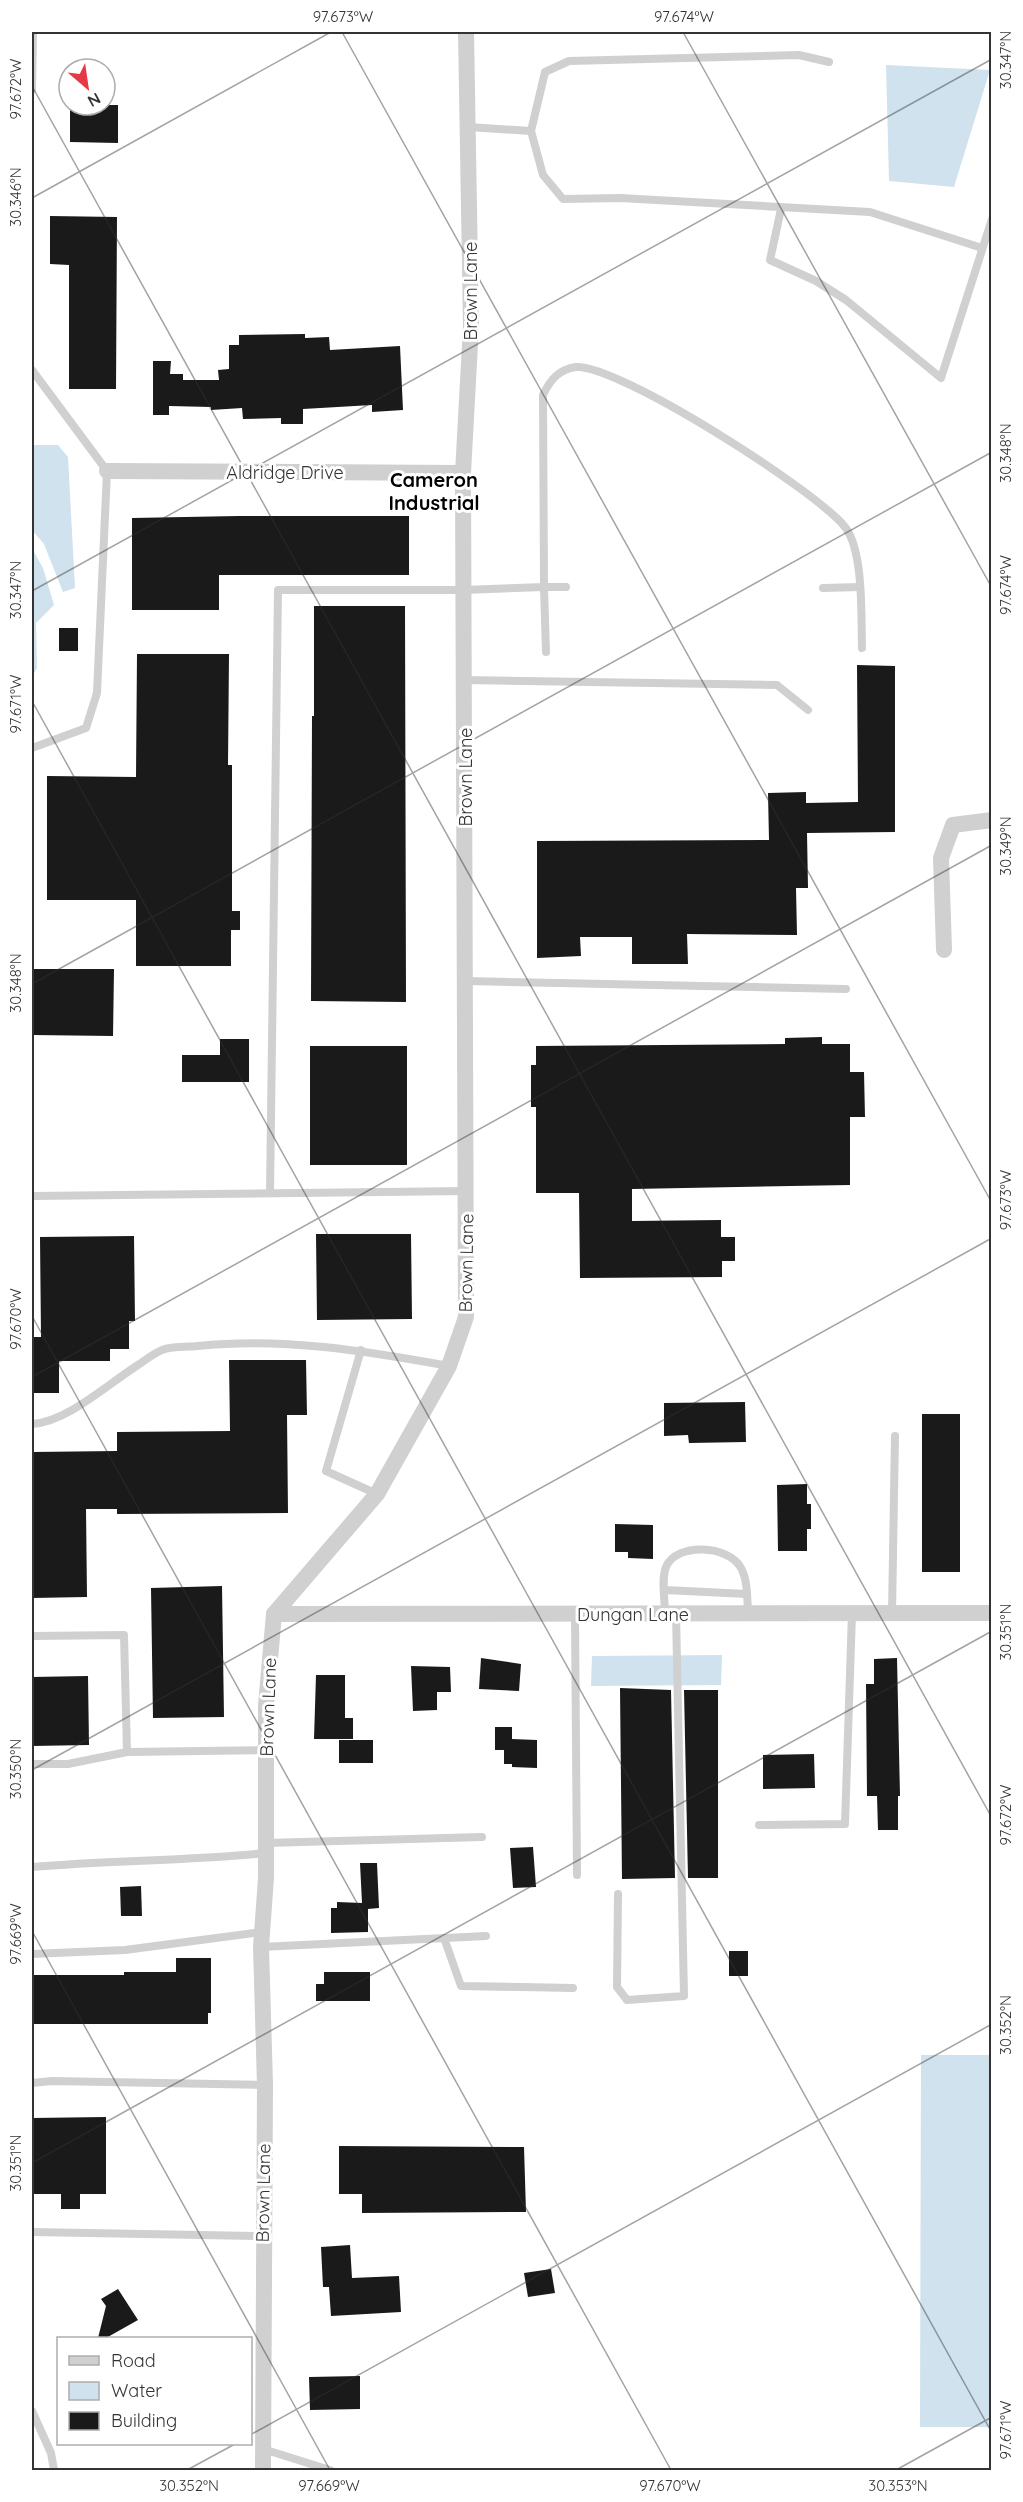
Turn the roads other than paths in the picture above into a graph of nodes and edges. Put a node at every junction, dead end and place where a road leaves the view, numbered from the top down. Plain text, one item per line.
1 (33, 32) edge
2 (466, 32) edge
3 (32, 49) edge
4 (829, 62) dead end
5 (32, 90) edge
6 (468, 127) junction
7 (531, 131) junction
8 (781, 209) junction
9 (992, 219) edge
10 (982, 248) junction
11 (32, 370) edge
12 (107, 471) junction
13 (463, 473) junction
14 (566, 586) dead end
15 (544, 587) junction
16 (860, 587) junction
17 (823, 588) dead end
18 (464, 591) junction
19 (862, 648) dead end
20 (546, 652) dead end
21 (464, 680) junction
22 (808, 710) dead end
23 (32, 748) edge
24 (992, 820) edge
25 (944, 950) dead end
26 (466, 981) junction
27 (846, 989) dead end
28 (467, 1191) junction
29 (270, 1193) junction
30 (32, 1196) edge
31 (361, 1350) junction
32 (449, 1366) junction
33 (32, 1424) edge
34 (895, 1436) dead end
35 (377, 1494) junction
36 (665, 1590) junction
37 (747, 1594) junction
38 (670, 1613) junction
39 (748, 1613) junction
40 (852, 1613) junction
41 (892, 1613) junction
42 (992, 1613) edge
43 (274, 1614) junction
44 (576, 1614) junction
45 (32, 1636) edge
46 (266, 1750) junction
47 (127, 1752) junction
48 (32, 1764) edge
49 (759, 1825) dead end
50 (482, 1837) dead end
51 (266, 1848) junction
52 (32, 1867) edge
53 (577, 1875) dead end
54 (618, 1894) dead end
55 (486, 1936) dead end
56 (444, 1938) junction
57 (262, 1940) junction
58 (32, 1954) edge
59 (573, 1989) dead end
60 (32, 2083) edge
61 (265, 2085) junction
62 (32, 2232) edge
63 (262, 2236) junction
64 (32, 2411) edge
65 (262, 2448) junction
66 (54, 2470) edge
67 (262, 2470) edge
68 (330, 2470) edge

1 - 3 lane
2 - 6 street, Brown Lane
3 - 5 lane
4 - 7 lane
6 - 7 lane
6 - 13 street, Brown Lane
7 - 8 lane
8 - 10 lane
8 - 10 lane
9 - 10 lane
11 - 12 lane
12 - 13 street, Aldridge Drive
12 - 23 lane
13 - 18 street, Brown Lane
14 - 15 lane
15 - 16 lane
15 - 18 lane
15 - 20 lane
16 - 17 lane
16 - 19 lane
18 - 21 street, Brown Lane
18 - 29 lane
21 - 22 lane
21 - 26 street, Brown Lane
24 - 25 street
26 - 27 lane
26 - 28 street, Brown Lane
28 - 29 lane
28 - 32 street, Brown Lane
29 - 30 lane
31 - 32 lane
31 - 33 lane
31 - 35 lane
32 - 35 street, Brown Lane
34 - 41 lane
35 - 43 street, Brown Lane
36 - 37 lane
36 - 37 lane
36 - 38 lane
37 - 39 lane
38 - 39 street, Dungan Lane
38 - 44 street, Dungan Lane
38 - 54 lane
39 - 40 street, Dungan Lane
40 - 41 street, Dungan Lane
40 - 49 lane
41 - 42 street, Dungan Lane
43 - 44 street, Dungan Lane
43 - 46 street, Brown Lane
44 - 53 lane
45 - 47 lane
46 - 47 lane
46 - 51 street, Brown Lane
47 - 48 lane
50 - 51 lane
51 - 52 lane
51 - 57 street, Brown Lane
55 - 56 lane
56 - 57 lane
56 - 59 lane
57 - 58 lane
57 - 61 street, Brown Lane
60 - 61 lane
61 - 63 street, Brown Lane
62 - 63 lane
63 - 65 street, Brown Lane
64 - 66 lane
65 - 67 street, Brown Lane
65 - 68 lane

